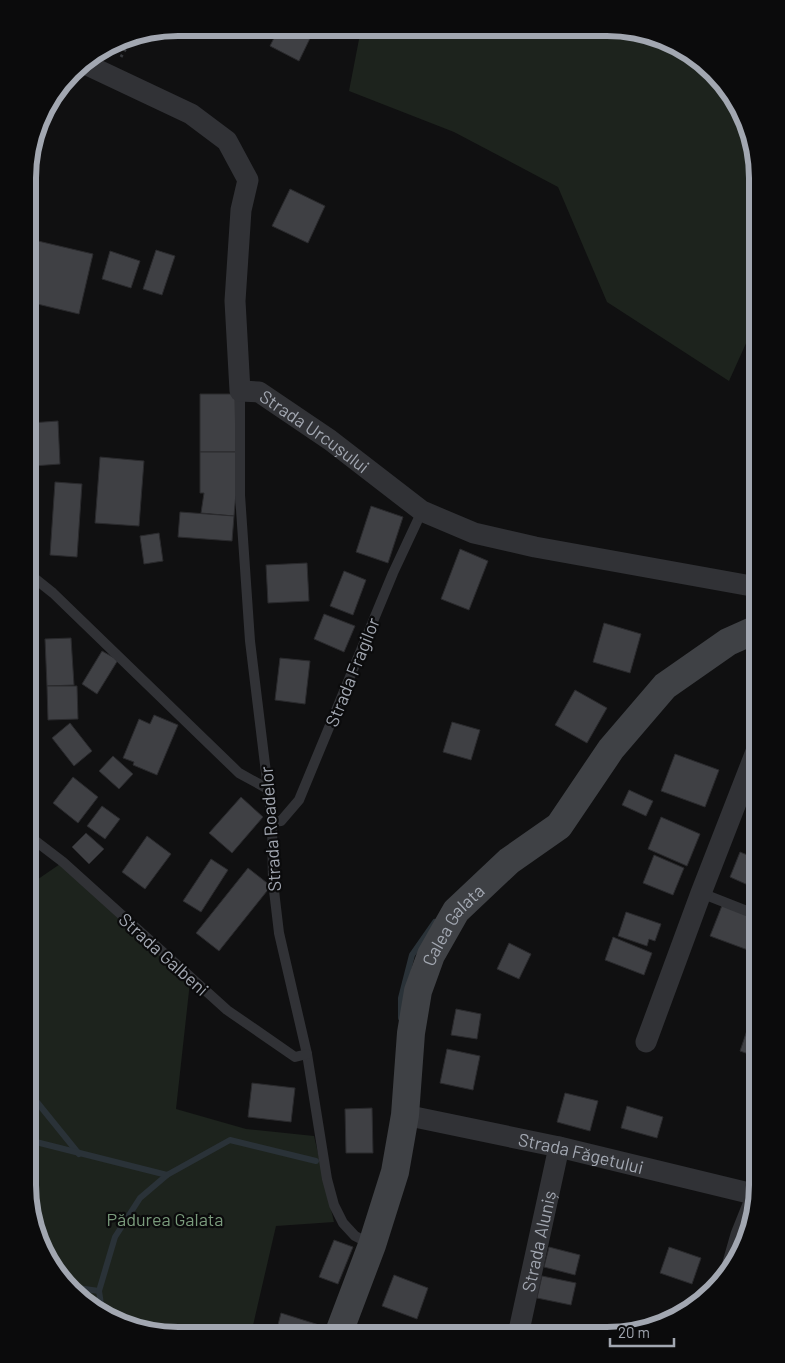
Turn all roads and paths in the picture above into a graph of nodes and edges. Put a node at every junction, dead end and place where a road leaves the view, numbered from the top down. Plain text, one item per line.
1 (91, 67) edge
2 (240, 392) junction
3 (422, 511) junction
4 (36, 579) edge
5 (749, 585) edge
6 (749, 633) edge
7 (748, 772) edge
8 (268, 789) junction
9 (272, 822) junction
10 (36, 845) edge
11 (701, 893) junction
12 (748, 912) edge
13 (646, 1042) dead end
14 (307, 1054) junction
15 (405, 1115) junction
16 (559, 1147) junction
17 (748, 1193) edge
18 (372, 1245) junction
19 (341, 1327) edge
20 (520, 1327) edge

1 - 2 street, Strada Urcușului
2 - 3 street, Strada Urcușului
2 - 8 lane, Strada Roadelor
3 - 5 street, Strada Urcușului
3 - 9 lane, Strada Fragilor
4 - 8 lane
6 - 15 street, Calea Galata
7 - 11 street
8 - 9 lane, Strada Roadelor
9 - 14 lane, Strada Roadelor
10 - 14 lane, Strada Galbeni
11 - 12 lane
11 - 13 street
14 - 18 lane, Strada Roadelor
15 - 16 street, Strada Făgetului
15 - 18 street, Calea Galata
16 - 17 street, Strada Făgetului
16 - 20 street, Strada Aluniș
18 - 19 street, Calea Galata

